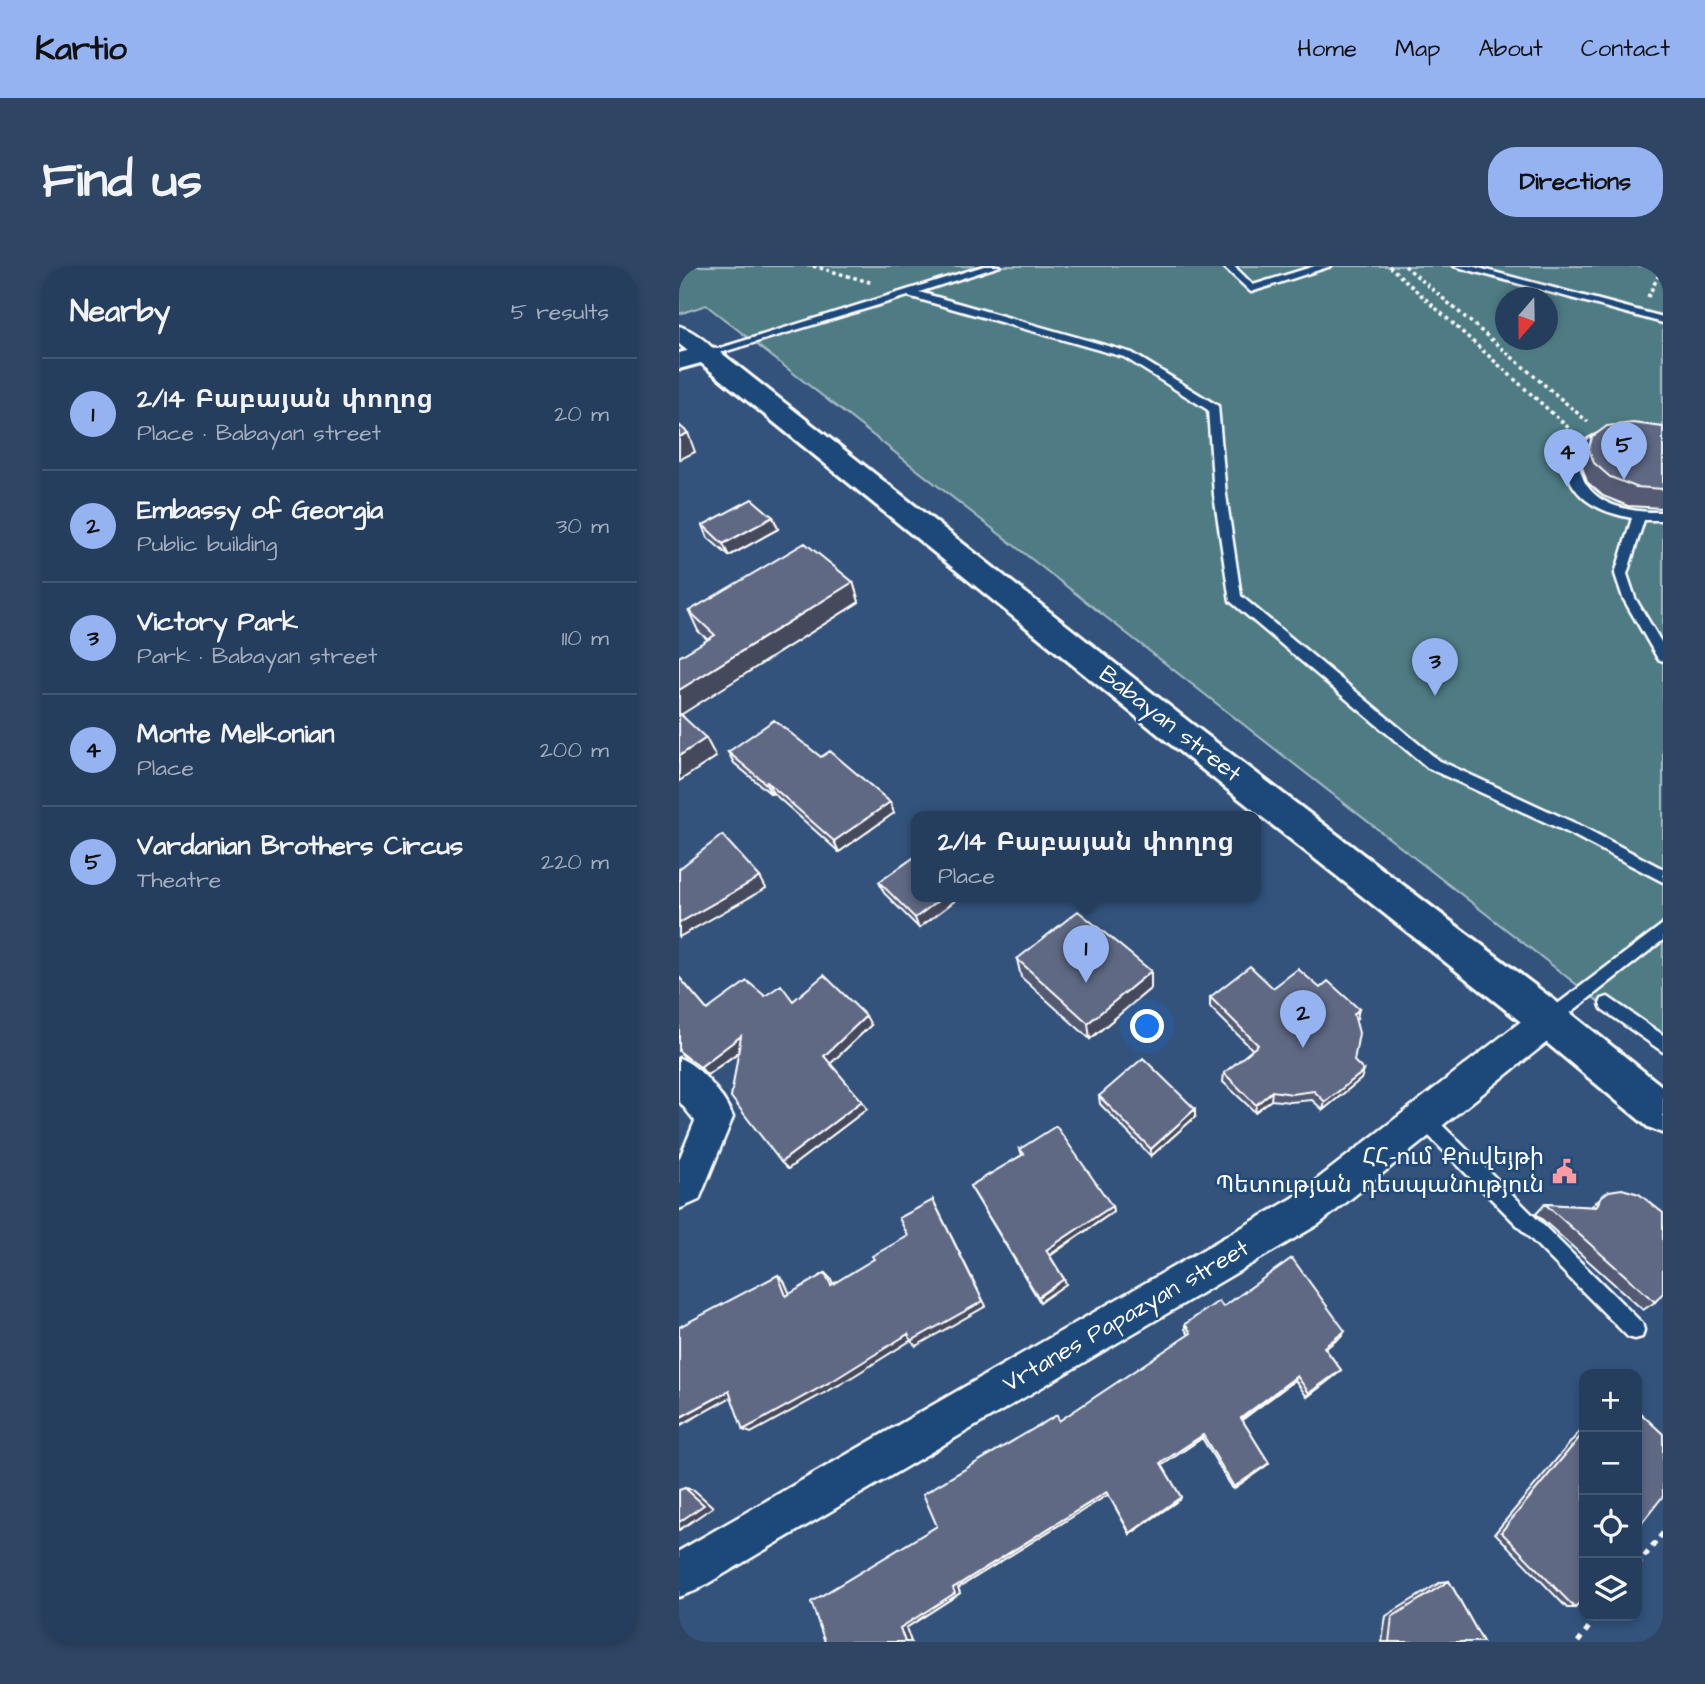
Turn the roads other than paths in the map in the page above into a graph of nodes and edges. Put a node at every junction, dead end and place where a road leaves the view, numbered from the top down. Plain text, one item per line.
1 (995, 266) edge
2 (1228, 266) edge
3 (1326, 266) edge
4 (1459, 266) edge
5 (907, 292) junction
6 (1663, 320) edge
7 (679, 333) edge
8 (693, 358) edge
9 (1622, 433) edge
10 (1639, 516) junction
11 (1663, 516) edge
12 (1663, 656) edge
13 (1663, 876) edge
14 (1663, 931) edge
15 (1608, 1004) dead end
16 (1549, 1020) junction
17 (1663, 1045) edge
18 (679, 1074) edge
19 (1663, 1112) edge
20 (1424, 1119) junction
21 (679, 1191) edge
22 (1635, 1330) dead end
23 (679, 1575) edge

1 - 5 lane
2 - 3 lane
4 - 6 lane
5 - 8 lane
5 - 13 lane
7 - 8 street, Babayan street
8 - 16 street, Babayan street
9 - 10 lane
10 - 11 lane
10 - 12 lane
14 - 16 lane
15 - 17 lane
16 - 19 street, Babayan street
16 - 20 street, Vrtanes Papazyan street
18 - 21 street
20 - 22 lane
20 - 23 street, Vrtanes Papazyan street

